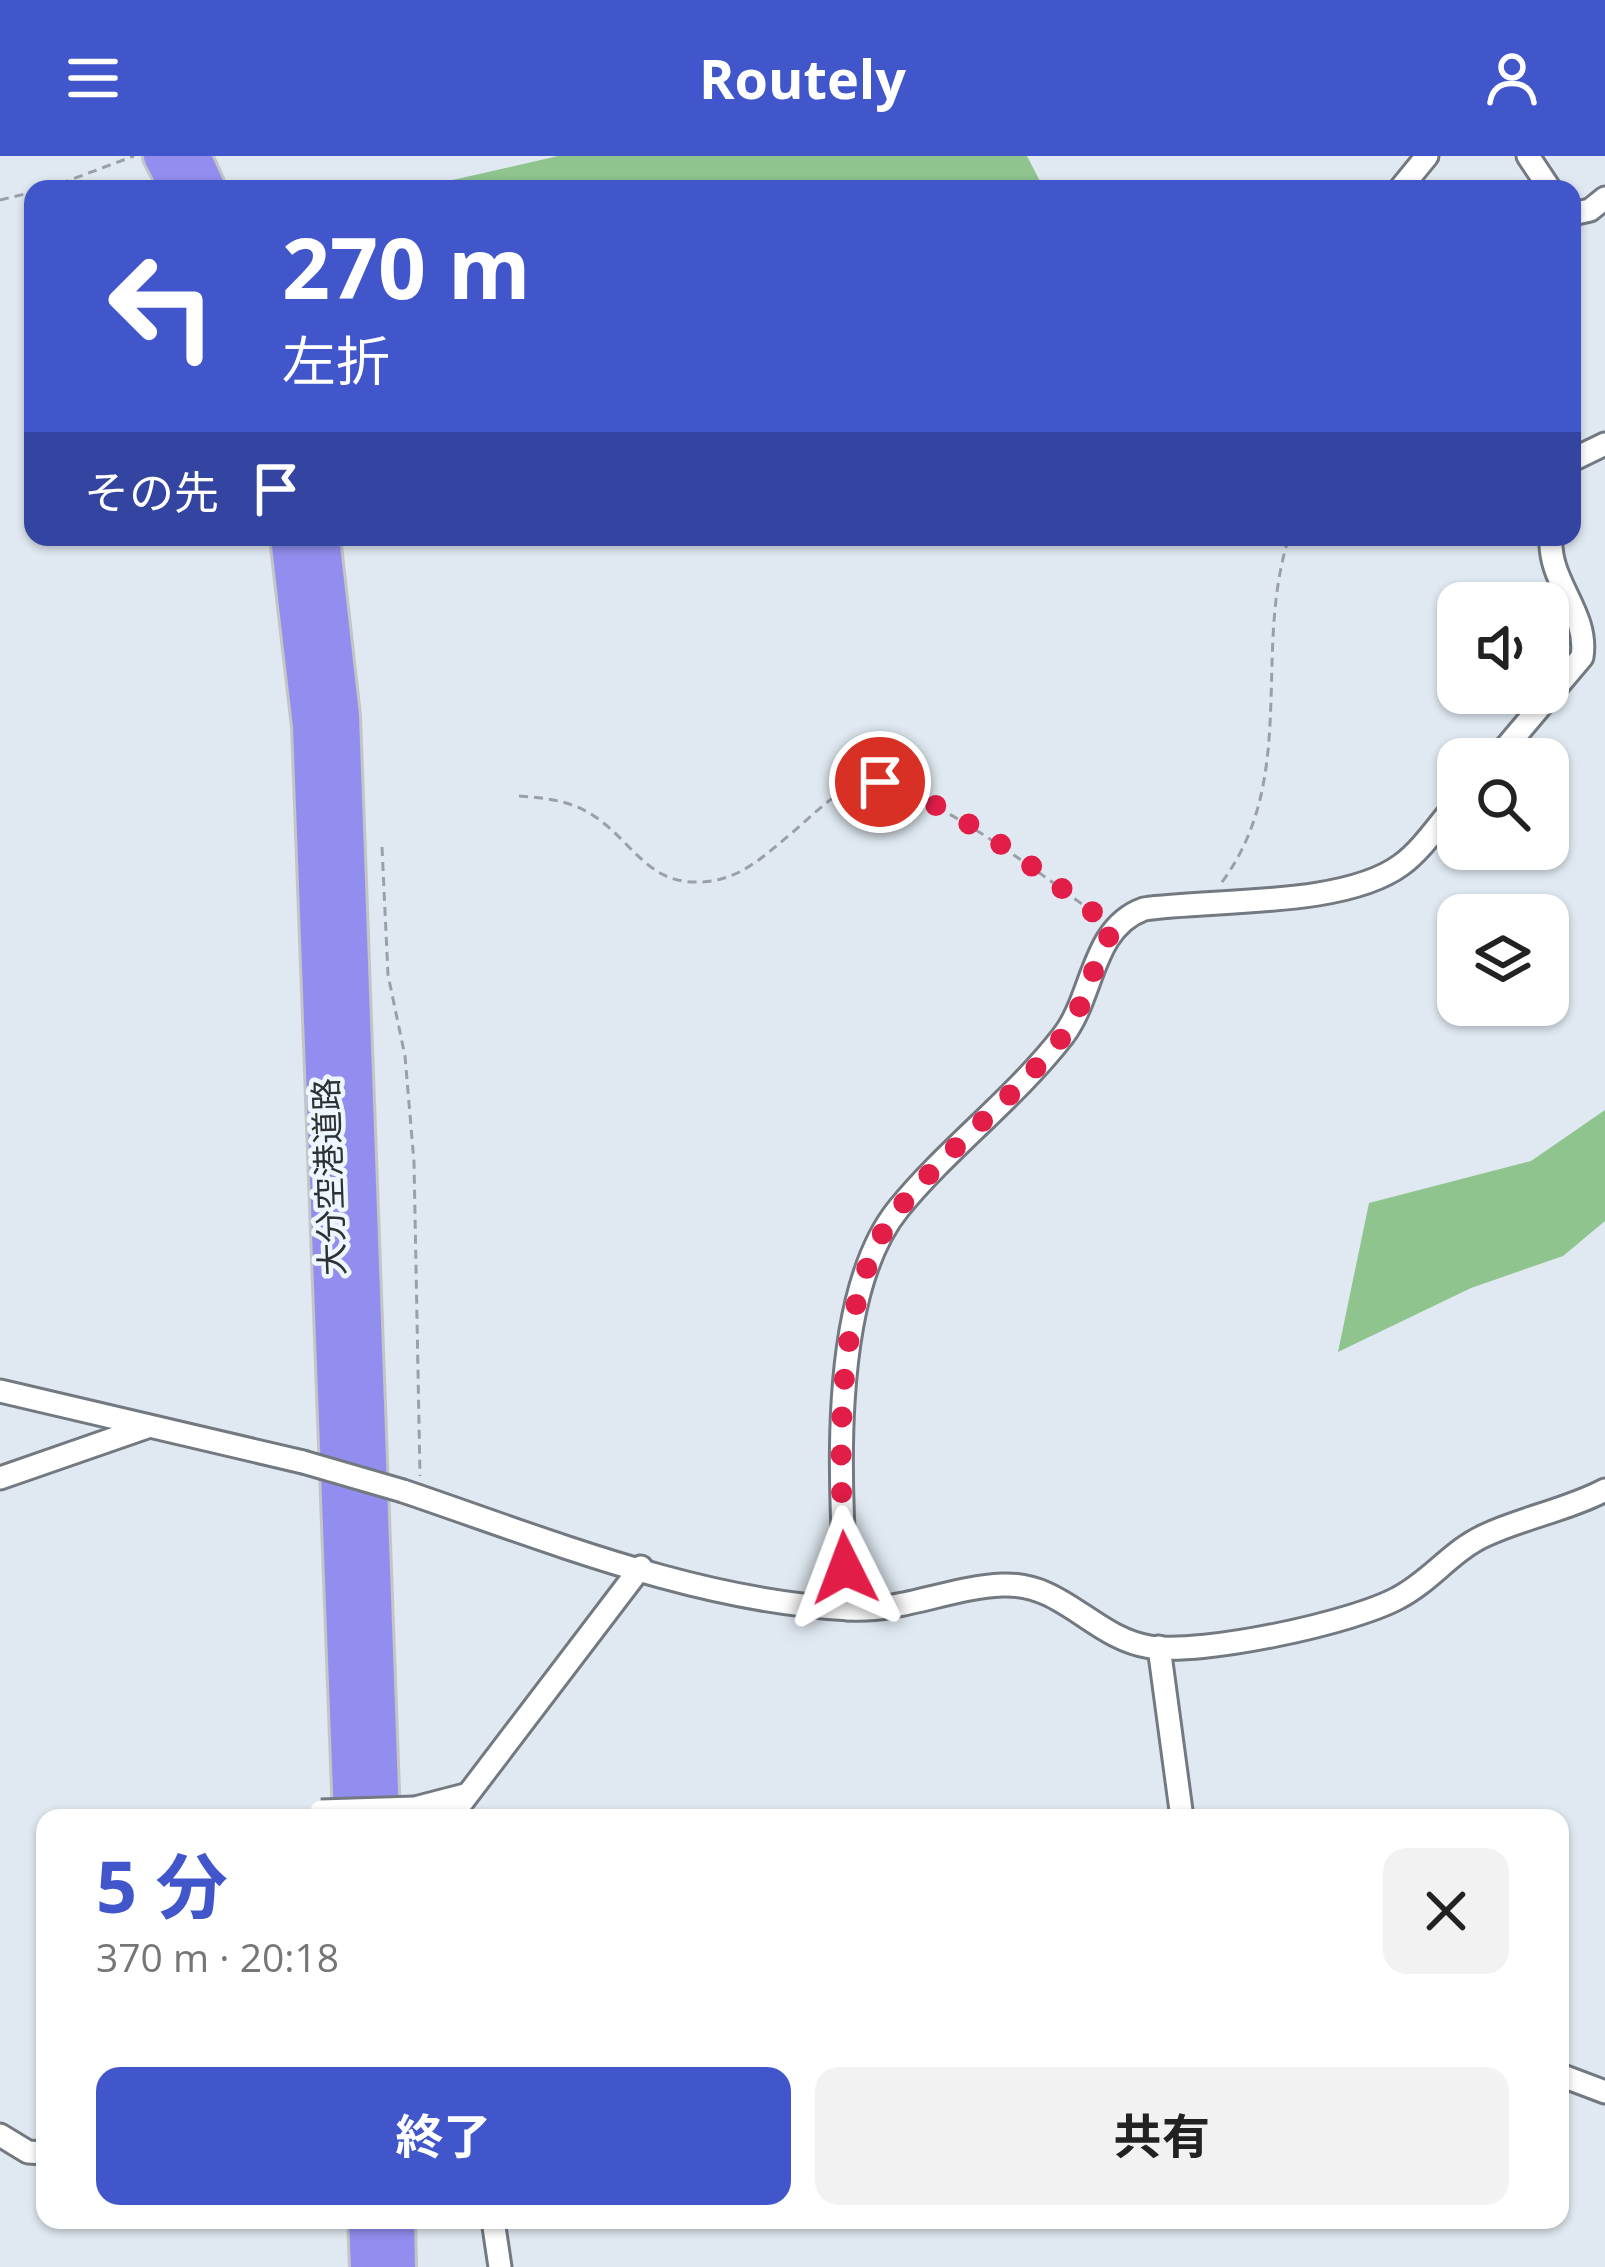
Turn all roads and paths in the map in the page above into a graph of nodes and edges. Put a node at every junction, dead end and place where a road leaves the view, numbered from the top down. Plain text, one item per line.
1 (134, 156) edge
2 (1426, 156) edge
3 (70, 180) edge
4 (1407, 180) edge
5 (1286, 546) edge
6 (1552, 546) edge
7 (308, 552) edge
8 (1514, 738) edge
9 (519, 796) dead end
10 (1437, 826) edge
11 (382, 847) dead end
12 (334, 898) junction
13 (1206, 903) junction
14 (1114, 928) junction
15 (2, 1389) edge
16 (149, 1426) junction
17 (0, 1478) edge
18 (1605, 1490) edge
19 (409, 1493) junction
20 (641, 1567) junction
21 (848, 1610) junction
22 (1159, 1647) junction
23 (465, 1795) junction
24 (326, 1809) edge
25 (398, 1809) edge
26 (413, 1809) edge
27 (456, 1809) edge
28 (1181, 1809) edge
29 (1569, 2078) edge
30 (1605, 2092) edge
31 (0, 2135) edge
32 (36, 2152) edge
33 (367, 2229) edge
34 (396, 2229) edge
35 (494, 2229) edge
36 (369, 2267) edge
37 (398, 2267) edge
38 (500, 2267) edge

1 - 3 path
2 - 4 street
5 - 13 path
6 - 8 street
7 - 12 highway, 大分空港道路
9 - 14 path
10 - 13 street
11 - 19 path
12 - 24 highway, 大分空港道路
12 - 25 highway, 大分空港道路
13 - 14 street
14 - 21 street
15 - 16 street
16 - 17 street
16 - 19 street, bridge
18 - 22 street
19 - 20 street
20 - 21 street
20 - 23 street
21 - 22 street
22 - 28 street
23 - 26 street
23 - 27 street
29 - 30 street
31 - 32 street
33 - 36 highway
34 - 37 highway
35 - 38 street

